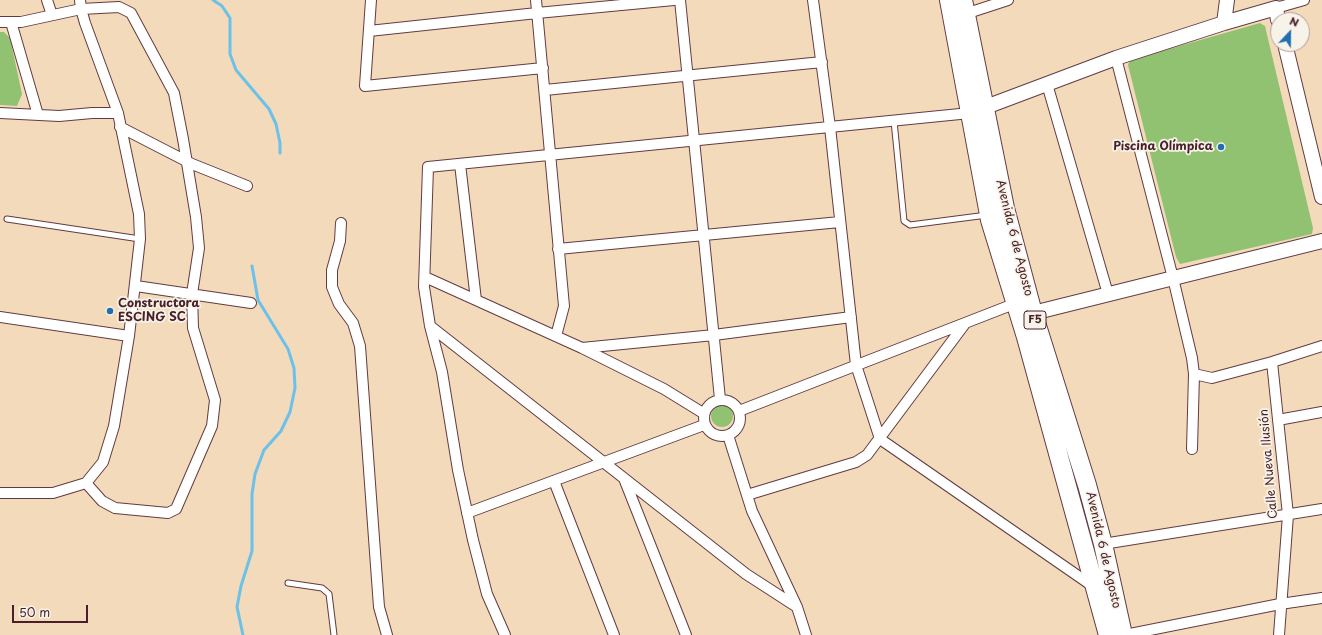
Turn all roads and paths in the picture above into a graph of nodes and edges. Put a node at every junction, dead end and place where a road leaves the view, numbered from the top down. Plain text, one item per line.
1 (47, 0) edge
2 (372, 0) edge
3 (536, 0) edge
4 (674, 0) edge
5 (680, 0) edge
6 (813, 0) edge
7 (949, 0) edge
8 (1008, 0) edge
9 (1227, 0) edge
10 (1304, 0) edge
11 (81, 4) edge
12 (960, 11) edge
13 (1281, 12) edge
14 (537, 13) junction
15 (52, 15) junction
16 (1270, 15) edge
17 (0, 22) edge
18 (11, 22) junction
19 (1224, 23) junction
20 (369, 32) junction
21 (1287, 52) edge
22 (1116, 58) junction
23 (822, 62) junction
24 (543, 68) junction
25 (688, 77) junction
26 (1047, 84) junction
27 (545, 90) junction
28 (977, 110) junction
29 (0, 113) edge
30 (118, 114) junction
31 (38, 115) junction
32 (894, 120) junction
33 (120, 127) junction
34 (830, 127) junction
35 (694, 140) junction
36 (551, 154) junction
37 (1318, 158) edge
38 (187, 161) junction
39 (460, 164) junction
40 (247, 186) dead end
41 (1322, 197) edge
42 (989, 215) junction
43 (7, 220) dead end
44 (840, 222) junction
45 (341, 223) dead end
46 (704, 235) junction
47 (140, 239) junction
48 (1322, 242) edge
49 (558, 249) junction
50 (425, 277) junction
51 (1173, 278) junction
52 (136, 286) junction
53 (192, 294) junction
54 (1108, 294) junction
55 (476, 300) junction
56 (251, 303) dead end
57 (1026, 305) junction
58 (0, 316) edge
59 (851, 316) junction
60 (964, 325) junction
61 (430, 326) junction
62 (714, 335) junction
63 (129, 336) junction
64 (556, 336) junction
65 (1322, 346) edge
66 (582, 348) junction
67 (1272, 362) junction
68 (856, 365) junction
69 (1194, 374) junction
70 (720, 399) junction
71 (739, 410) junction
72 (1322, 412) edge
73 (703, 414) junction
74 (1278, 420) junction
75 (704, 425) junction
76 (728, 435) junction
77 (880, 439) junction
78 (1192, 449) dead end
79 (604, 462) junction
80 (554, 480) junction
81 (625, 481) junction
82 (86, 483) junction
83 (0, 493) edge
84 (747, 495) junction
85 (1322, 509) edge
86 (467, 513) junction
87 (1288, 515) junction
88 (1103, 544) junction
89 (288, 583) dead end
90 (1096, 588) junction
91 (1322, 598) edge
92 (1280, 604) junction
93 (796, 607) junction
94 (334, 635) edge
95 (387, 635) edge
96 (505, 635) edge
97 (614, 635) edge
98 (686, 635) edge
99 (806, 635) edge
100 (1114, 635) edge
101 (1279, 635) edge

1 - 15 street
2 - 20 street
3 - 14 street
4 - 14 street
5 - 25 street
6 - 23 street
7 - 12 highway, Avenida 6 de Agosto / F5
8 - 12 street
9 - 19 street
10 - 13 street
11 - 15 street
11 - 30 street
11 - 38 street
12 - 28 highway, Avenida 6 de Agosto / F5
14 - 20 street
14 - 24 street
15 - 18 street
16 - 19 street
17 - 18 street
18 - 31 street
19 - 22 street
20 - 24 street
21 - 37 street
22 - 26 street
22 - 51 street
23 - 25 street
23 - 34 street
24 - 27 street
25 - 27 street
25 - 35 street
26 - 28 street
26 - 54 street
27 - 36 street
28 - 32 street
28 - 42 highway, Avenida 6 de Agosto / F5
28 - 57 highway, Avenida 6 de Agosto / F5
29 - 31 street
30 - 31 street
30 - 33 street
32 - 34 street
32 - 42 lane
33 - 38 street
33 - 47 street
34 - 35 street
34 - 44 street
35 - 36 street
35 - 46 street
36 - 39 street
36 - 49 street
37 - 41 street
38 - 40 street
38 - 53 street
39 - 50 street
39 - 55 street
42 - 57 highway, Avenida 6 de Agosto / F5
43 - 47 lane
44 - 46 street
44 - 59 street
45 - 95 street
46 - 49 street
46 - 62 street
47 - 52 street
48 - 51 street
49 - 64 street
50 - 55 street
50 - 61 street
51 - 54 street
51 - 69 street
52 - 53 street
52 - 63 street
53 - 56 street
53 - 82 street
54 - 57 street
55 - 64 street
57 - 60 street
57 - 88 highway, Avenida 6 de Agosto / F5
57 - 90 highway, Avenida 6 de Agosto / F5
58 - 63 street
59 - 62 street
59 - 68 street
60 - 68 street
60 - 77 street
61 - 79 street
61 - 86 street
62 - 66 street
62 - 70 street
63 - 82 street
64 - 66 street
65 - 67 street
66 - 73 street
67 - 69 street
67 - 74 street, Calle Nueva Ilusión
68 - 71 street
68 - 77 street
69 - 78 street
70 - 71 street
70 - 73 street
71 - 76 street
72 - 74 street
73 - 75 street
74 - 87 street, Calle Nueva Ilusión
75 - 76 street
75 - 79 street
76 - 84 street
77 - 84 street
77 - 90 street
79 - 80 street
79 - 81 street
80 - 86 street
80 - 97 street
81 - 93 street
81 - 98 street
82 - 83 street
84 - 93 street
85 - 87 street
86 - 96 street
87 - 88 street
87 - 92 street, Calle Nueva Ilusión
88 - 100 highway, Avenida 6 de Agosto / F5
89 - 94 lane
90 - 100 highway, Avenida 6 de Agosto / F5
91 - 92 street
92 - 100 street
92 - 101 street, Calle Nueva Ilusión
93 - 99 street

